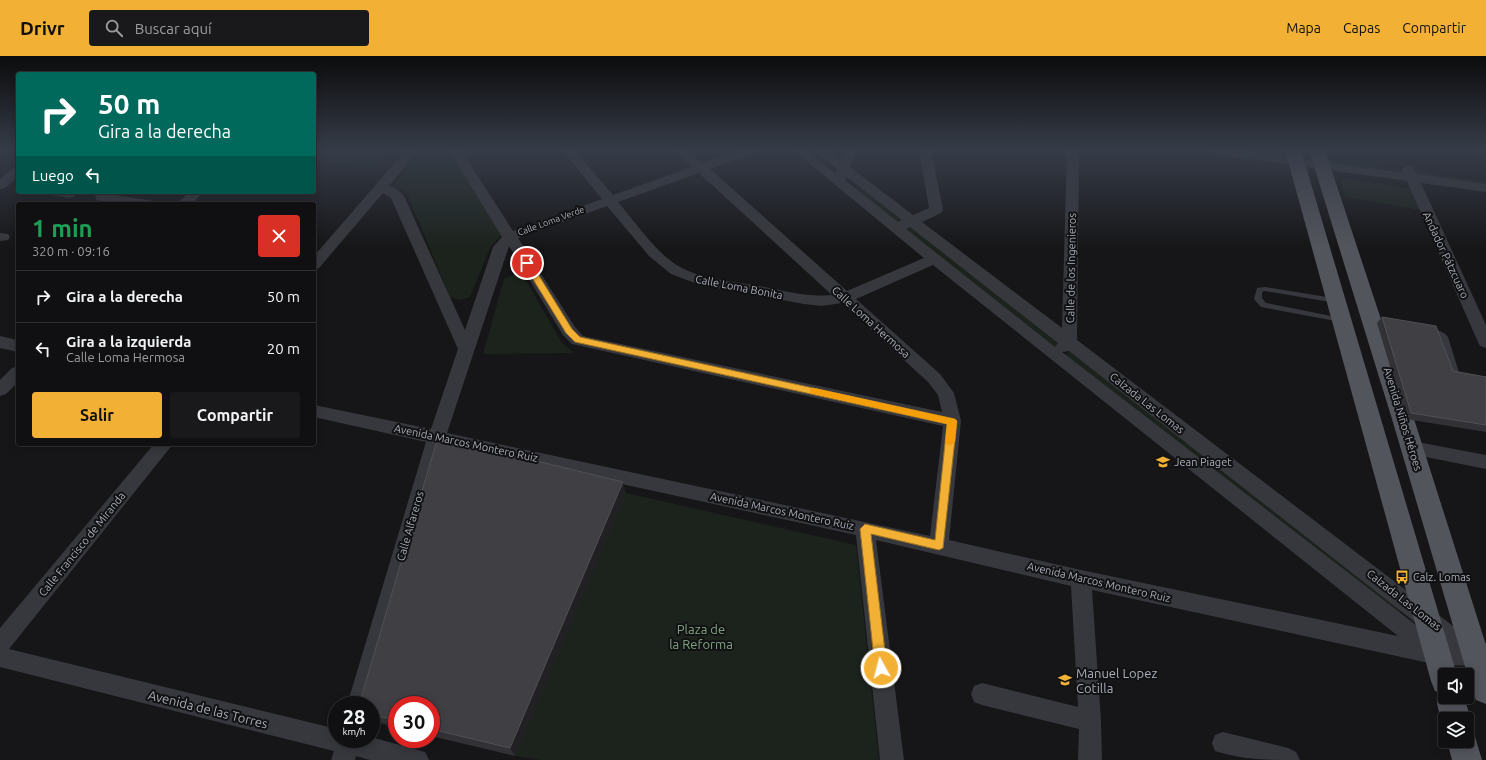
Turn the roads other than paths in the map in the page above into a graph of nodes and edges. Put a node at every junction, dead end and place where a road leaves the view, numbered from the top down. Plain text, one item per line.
1 (385, 183) edge
2 (476, 183) edge
3 (596, 183) edge
4 (657, 183) edge
5 (718, 183) edge
6 (849, 183) edge
7 (853, 183) edge
8 (931, 183) edge
9 (1072, 183) edge
10 (1303, 183) edge
11 (1328, 183) edge
12 (1413, 183) edge
13 (1460, 183) edge
14 (381, 188) junction
15 (1486, 188) edge
16 (194, 194) edge
17 (102, 197) dead end
18 (610, 200) junction
19 (134, 202) edge
20 (186, 202) edge
21 (912, 221) junction
22 (896, 228) junction
23 (510, 236) junction
24 (934, 259) junction
25 (316, 263) edge
26 (845, 298) junction
27 (1339, 311) junction
28 (1423, 329) edge
29 (0, 342) edge
30 (1486, 342) edge
31 (1069, 343) junction
32 (16, 346) edge
33 (465, 348) junction
34 (1053, 354) junction
35 (16, 374) edge
36 (1456, 376) edge
37 (0, 390) edge
38 (316, 410) edge
39 (952, 421) junction
40 (437, 436) junction
41 (162, 446) edge
42 (1412, 448) junction
43 (1486, 462) edge
44 (865, 529) junction
45 (939, 545) junction
46 (1081, 579) junction
47 (1426, 617) junction
48 (0, 644) edge
49 (1480, 654) edge
50 (0, 657) edge
51 (1441, 668) edge
52 (1486, 690) edge
53 (982, 694) dead end
54 (361, 696) edge
55 (1090, 721) junction
56 (328, 742) edge
57 (1223, 743) dead end
58 (351, 748) edge
59 (1464, 748) edge
60 (417, 760) edge
61 (892, 760) edge
62 (1090, 760) edge
63 (1288, 760) edge
64 (1467, 760) edge

1 - 14 street
2 - 23 street
3 - 18 street, Calle Loma Bonita
4 - 18 street, Calle Loma Verde
5 - 26 street, Calle Loma Hermosa
6 - 22 street, Calzada Las Lomas
7 - 21 street, Calzada Las Lomas
8 - 21 street
9 - 31 street, Calle de los Ingenieros
10 - 27 main road
11 - 42 main road, Avenida Niños Héroes
12 - 30 street, Andador Pátzcuaro
13 - 15 street
14 - 25 street
14 - 33 street
16 - 20 street
17 - 19 street
18 - 23 street, Calle Loma Verde
18 - 26 street, Calle Loma Bonita
21 - 22 street
21 - 31 street, Calzada Las Lomas
22 - 24 street, Calzada Las Lomas
23 - 33 street, Calle Alfareros
23 - 39 street
24 - 26 street, Calle Loma Bonita
24 - 34 street, Calzada Las Lomas
26 - 39 street, Calle Loma Hermosa
27 - 27 lane
27 - 47 main road
28 - 36 lane
29 - 32 street
31 - 34 street
31 - 47 street, Calzada Las Lomas
33 - 40 street, Calle Alfareros
34 - 51 street, Calzada Las Lomas
35 - 37 street
38 - 40 street, Avenida Marcos Montero Ruiz
39 - 45 street, Calle Loma Hermosa
40 - 44 street, Avenida Marcos Montero Ruiz
40 - 54 street, Calle Alfareros
41 - 48 street, Calle Francisco de Miranda
42 - 43 street
42 - 49 main road, Avenida Niños Héroes
44 - 45 street, Avenida Marcos Montero Ruiz
44 - 61 street
45 - 46 street, Avenida Marcos Montero Ruiz
46 - 51 street, Avenida Marcos Montero Ruiz
46 - 55 street
47 - 49 street, Calzada Las Lomas
47 - 51 main road
49 - 51 street, Avenida Marcos Montero Ruiz
49 - 52 main road, Avenida Niños Héroes
50 - 56 street, Avenida de las Torres
53 - 55 street
55 - 62 street
57 - 63 street
58 - 60 street, Avenida de las Torres
59 - 64 main road

